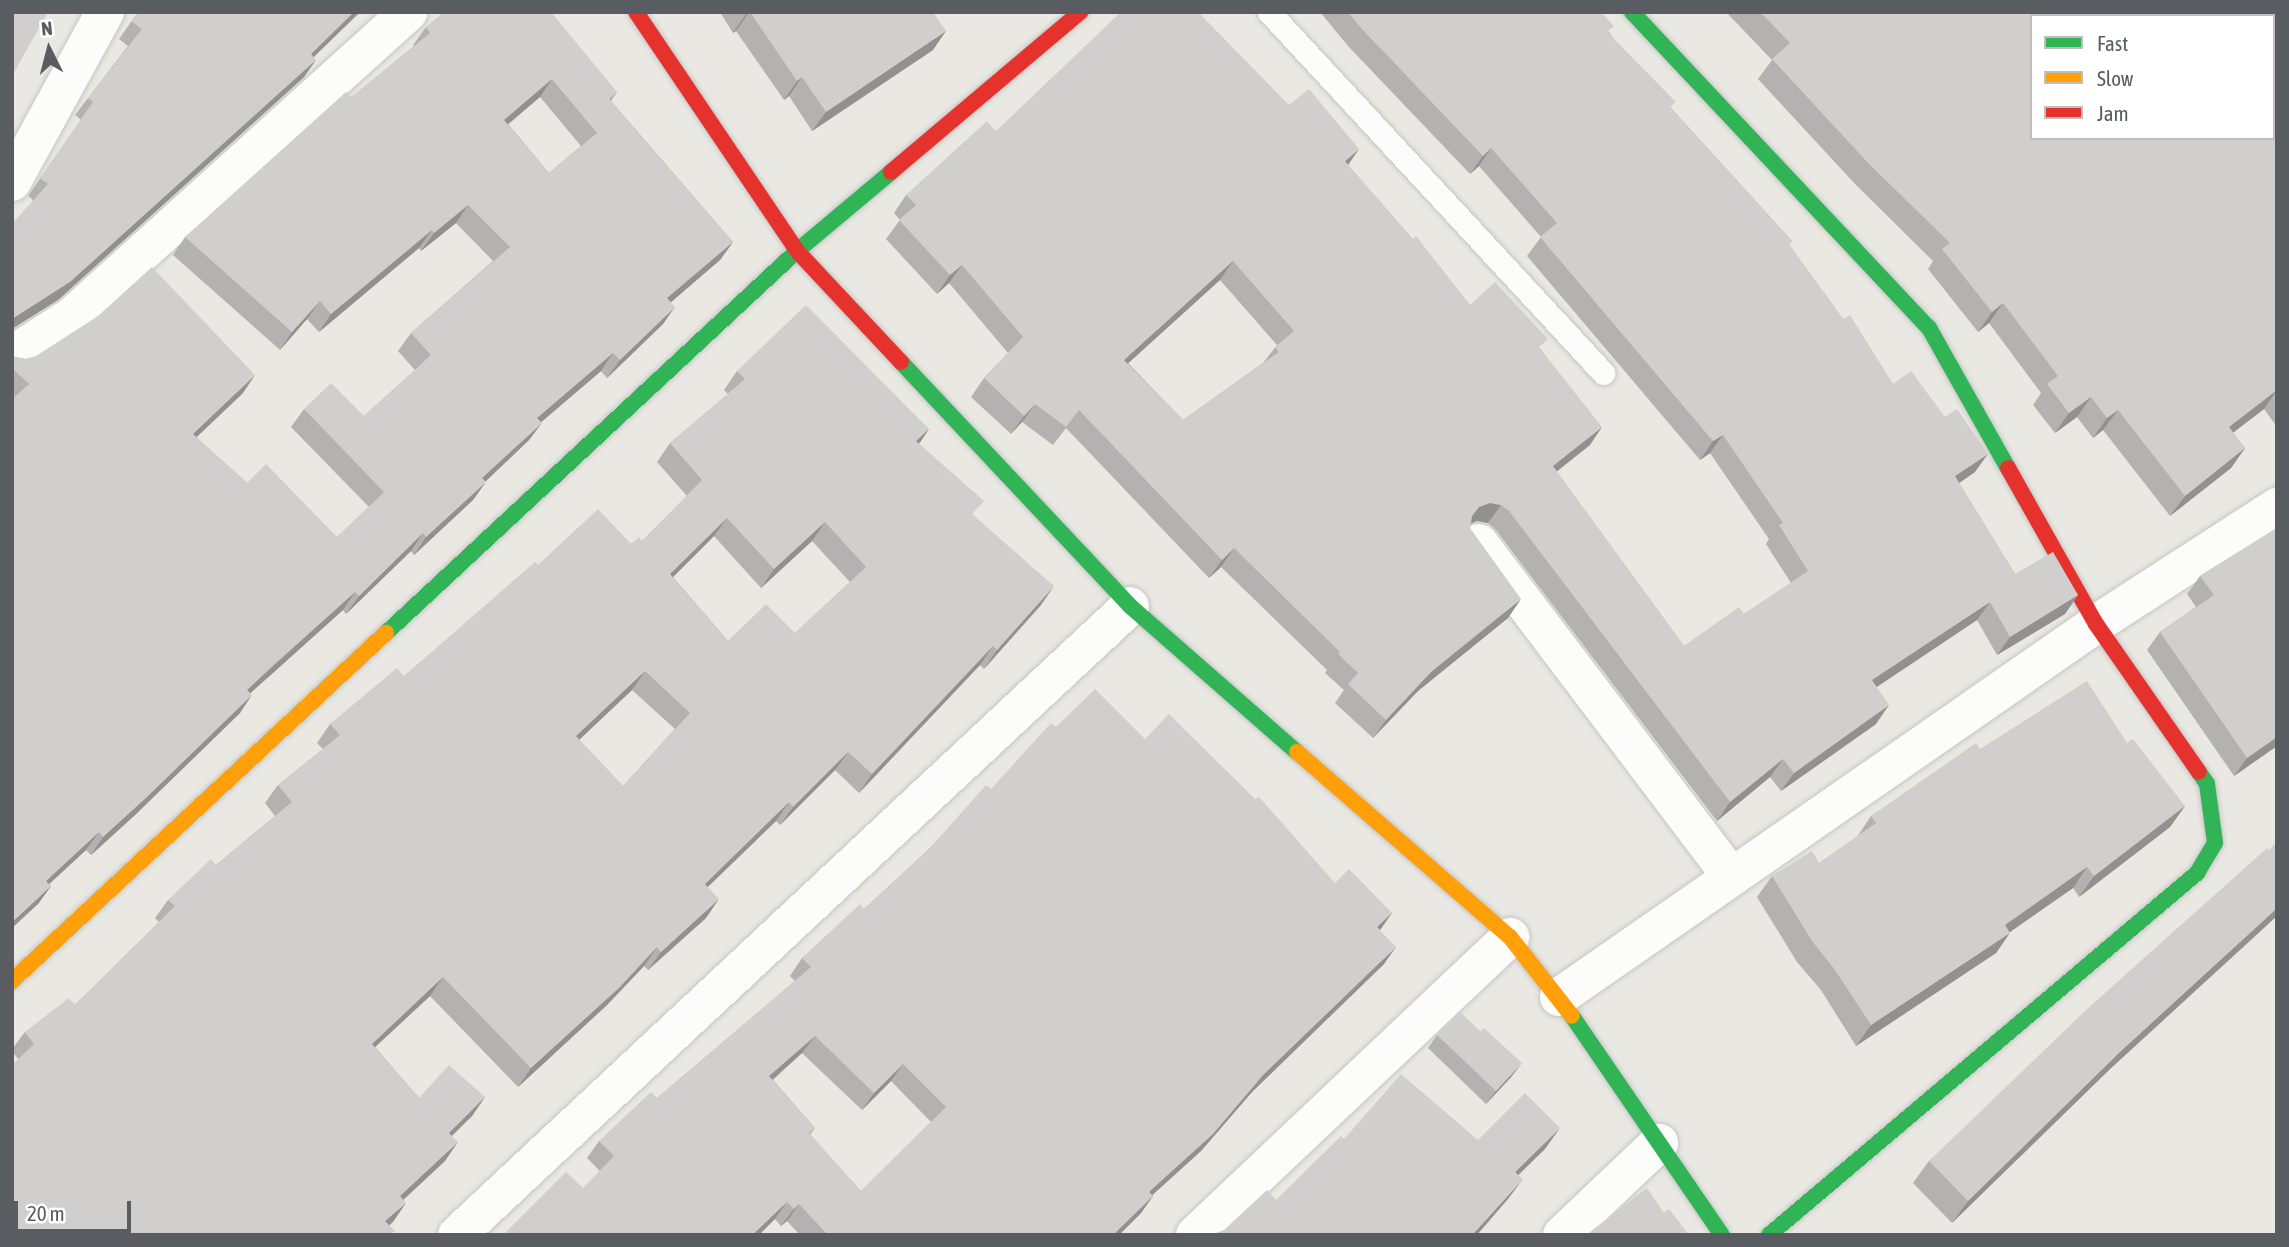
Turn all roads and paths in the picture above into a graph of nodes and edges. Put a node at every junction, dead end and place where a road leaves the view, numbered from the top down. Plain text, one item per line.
1 (105, 12) edge
2 (409, 12) edge
3 (636, 12) edge
4 (1080, 12) edge
5 (1269, 12) edge
6 (1632, 12) edge
7 (12, 182) edge
8 (797, 251) junction
9 (12, 355) edge
10 (1603, 373) dead end
11 (2277, 507) edge
12 (1479, 543) edge
13 (1130, 606) junction
14 (2096, 624) junction
15 (1732, 877) junction
16 (1510, 937) junction
17 (12, 981) edge
18 (1559, 997) junction
19 (1659, 1143) junction
20 (457, 1235) edge
21 (1195, 1235) edge
22 (1562, 1235) edge
23 (1722, 1235) edge
24 (1769, 1235) edge

1 - 7 street
2 - 9 street
3 - 8 street
4 - 8 street
5 - 10 lane
6 - 14 street
8 - 13 street
8 - 17 street
11 - 14 street
12 - 15 street
13 - 16 street
13 - 20 street
14 - 15 street
14 - 24 street
15 - 18 street
16 - 18 street
16 - 21 street
18 - 19 street
19 - 22 street
19 - 23 street

